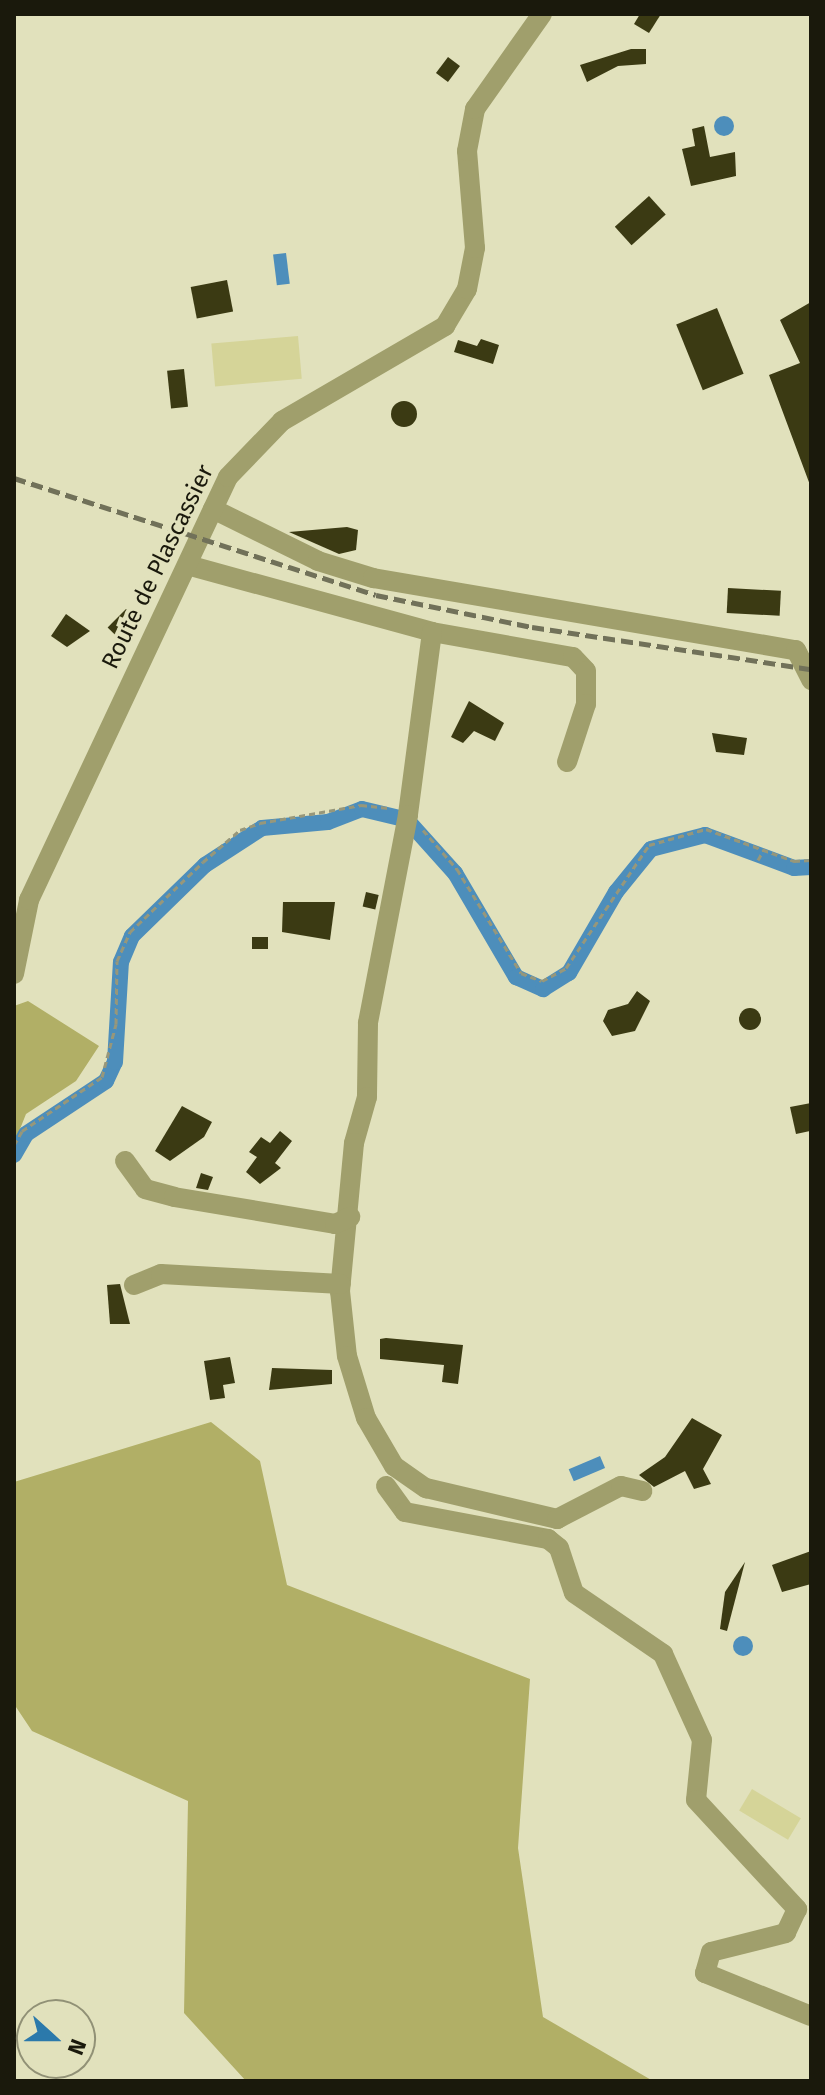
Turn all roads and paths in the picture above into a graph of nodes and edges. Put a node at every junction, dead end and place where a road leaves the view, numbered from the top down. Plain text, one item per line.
1 (542, 14) edge
2 (213, 509) junction
3 (191, 566) junction
4 (432, 632) junction
5 (811, 680) edge
6 (567, 762) dead end
7 (764, 849) dead end
8 (758, 860) dead end
9 (14, 974) edge
10 (125, 1161) dead end
11 (350, 1217) junction
12 (341, 1284) junction
13 (134, 1285) dead end
14 (386, 1486) dead end
15 (642, 1491) dead end
16 (811, 2016) edge

1 - 2 street, Route de Plascassier
2 - 3 street, Route de Plascassier
2 - 5 street
3 - 4 street
3 - 9 street, Route de Plascassier
4 - 6 street
4 - 11 street
7 - 8 path
10 - 11 street
11 - 12 street
12 - 13 street
12 - 15 street
14 - 16 street

